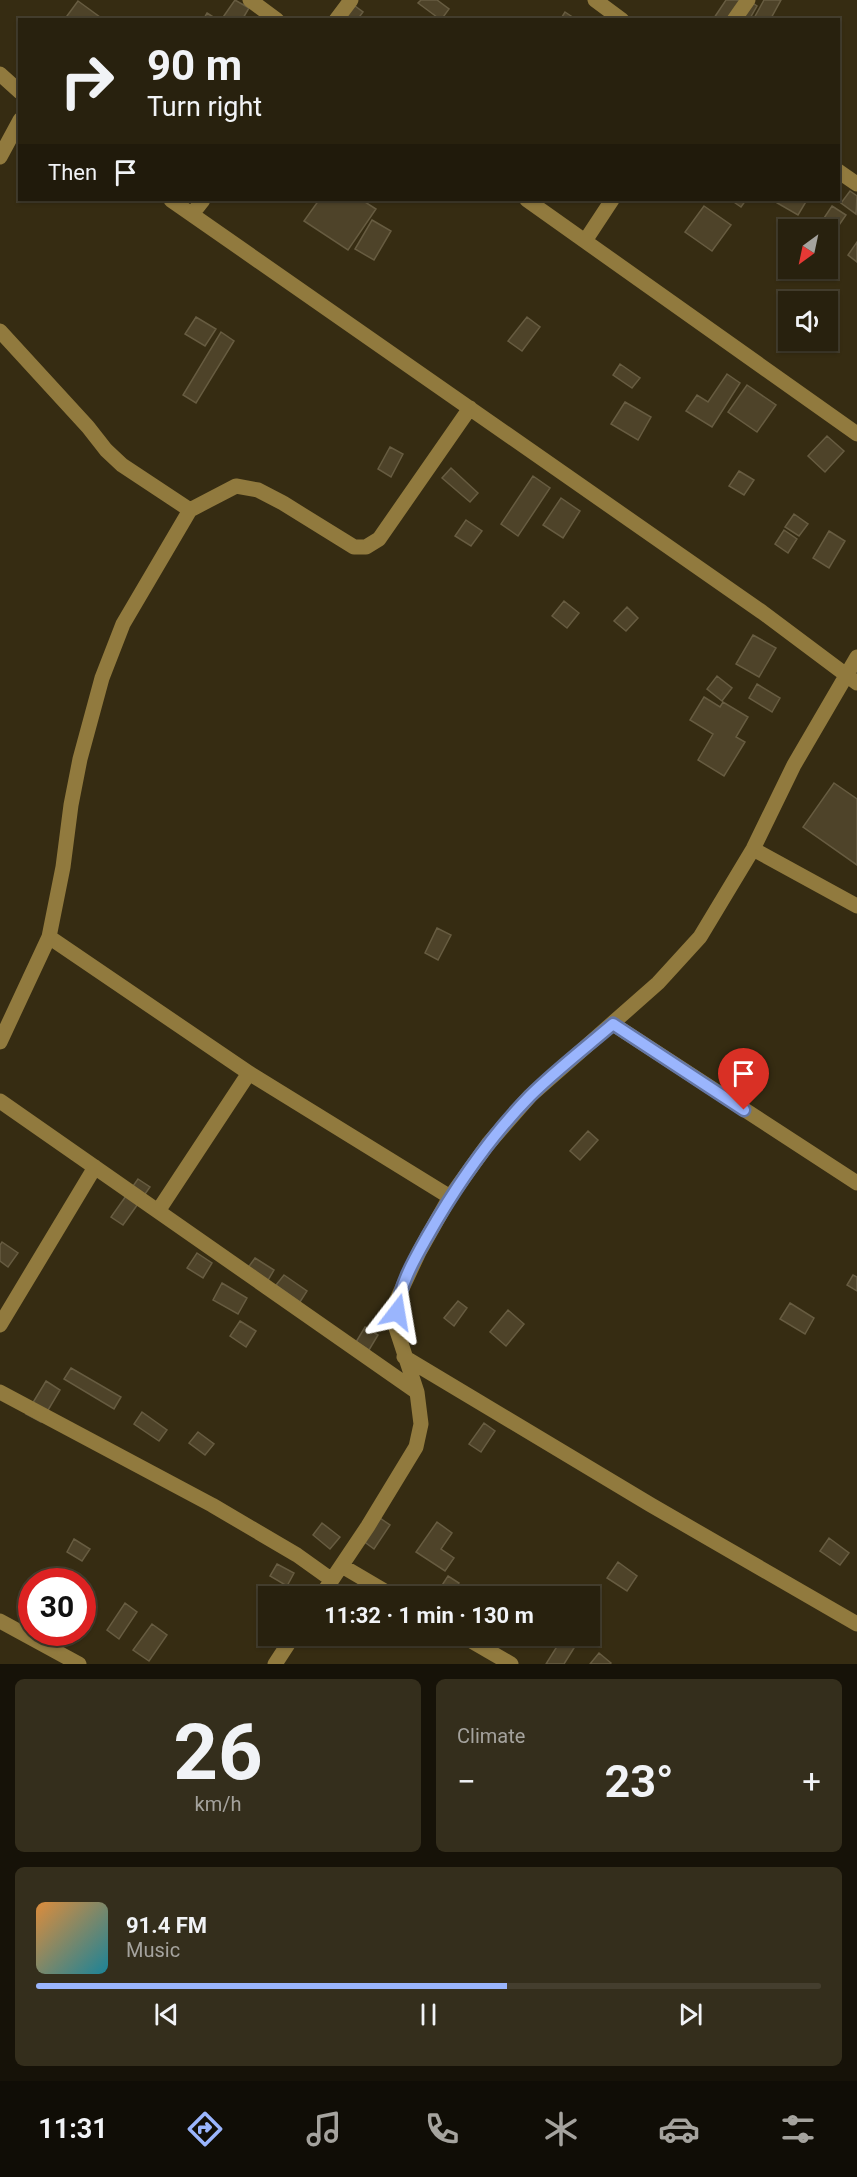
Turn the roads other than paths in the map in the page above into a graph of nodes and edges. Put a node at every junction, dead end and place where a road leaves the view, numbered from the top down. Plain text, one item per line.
1 (250, 0) edge
2 (351, 0) edge
3 (595, 0) edge
4 (748, 0) edge
5 (274, 18) edge
6 (338, 18) edge
7 (619, 18) edge
8 (735, 18) edge
9 (0, 74) edge
10 (18, 90) edge
11 (18, 124) edge
12 (0, 157) edge
13 (840, 172) edge
14 (857, 184) edge
15 (172, 201) edge
16 (202, 201) edge
17 (528, 201) edge
18 (611, 201) edge
19 (192, 214) junction
20 (585, 241) junction
21 (0, 331) edge
22 (470, 408) junction
23 (857, 434) edge
24 (190, 510) junction
25 (857, 657) edge
26 (852, 680) edge
27 (753, 849) junction
28 (857, 906) edge
29 (49, 937) junction
30 (613, 1024) junction
31 (0, 1042) edge
32 (249, 1073) junction
33 (0, 1101) edge
34 (94, 1167) junction
35 (857, 1183) edge
36 (450, 1197) junction
37 (158, 1211) junction
38 (0, 1325) edge
39 (404, 1358) junction
40 (0, 1392) edge
41 (417, 1392) junction
42 (342, 1566) junction
43 (332, 1580) junction
44 (328, 1586) edge
45 (376, 1586) edge
46 (0, 1622) edge
47 (857, 1624) edge
48 (287, 1646) edge
49 (479, 1646) edge
50 (79, 1664) edge
51 (275, 1664) edge
52 (511, 1664) edge

1 - 5 street
2 - 6 street
3 - 7 street
4 - 8 street
9 - 10 street
11 - 12 street
13 - 14 street
15 - 19 street
16 - 19 street
17 - 20 street
18 - 20 street
19 - 22 street
20 - 23 street
21 - 24 street
22 - 24 street
22 - 26 street
24 - 29 street
25 - 26 street
26 - 27 street
27 - 28 street
27 - 30 street
29 - 31 street
29 - 32 street
30 - 35 street
30 - 36 street
32 - 36 street
32 - 37 street
33 - 34 street
34 - 37 street
34 - 38 street
36 - 39 street
37 - 41 street
39 - 41 street
39 - 47 street
40 - 43 street
41 - 42 street
42 - 43 street
42 - 45 street
43 - 44 street
46 - 50 street
48 - 51 street
49 - 52 street

